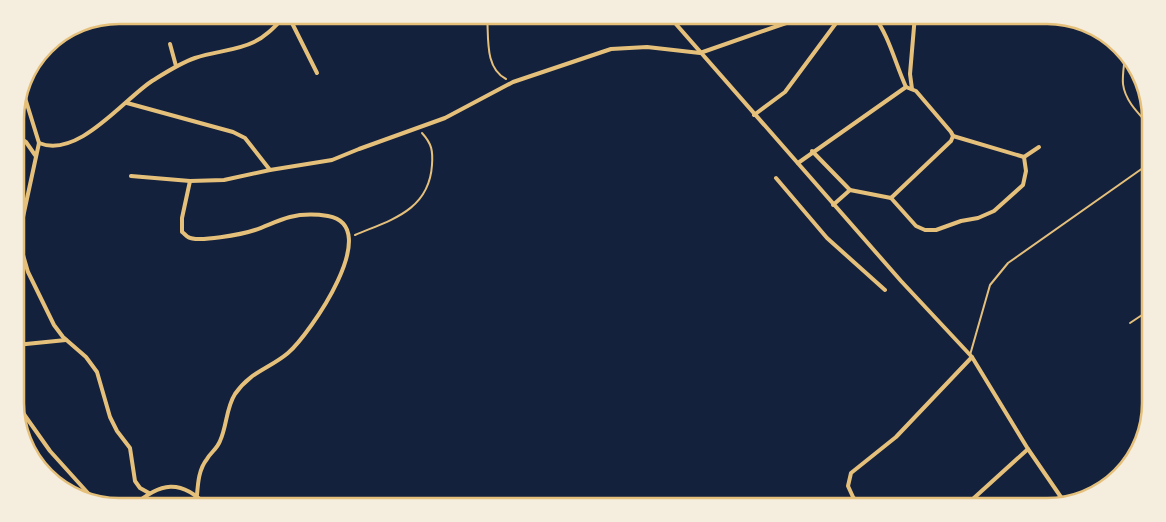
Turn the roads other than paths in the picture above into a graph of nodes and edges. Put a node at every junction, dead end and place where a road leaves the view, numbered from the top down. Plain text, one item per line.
1 (278, 24) edge
2 (292, 24) edge
3 (676, 24) edge
4 (783, 24) edge
5 (835, 24) edge
6 (880, 24) edge
7 (914, 24) edge
8 (170, 44) dead end
9 (700, 53) junction
10 (1124, 63) edge
11 (176, 66) junction
12 (317, 73) dead end
13 (906, 87) junction
14 (912, 89) junction
15 (26, 101) edge
16 (127, 103) junction
17 (754, 115) junction
18 (1142, 117) edge
19 (953, 136) junction
20 (24, 141) edge
21 (39, 143) junction
22 (1039, 147) dead end
23 (812, 151) junction
24 (35, 154) junction
25 (1024, 157) junction
26 (798, 163) junction
27 (1142, 169) edge
28 (270, 170) junction
29 (130, 176) dead end
30 (776, 178) dead end
31 (190, 181) junction
32 (850, 190) junction
33 (891, 198) junction
34 (833, 205) junction
35 (24, 214) edge
36 (24, 260) edge
37 (885, 290) dead end
38 (1142, 315) edge
39 (1130, 323) dead end
40 (66, 340) junction
41 (24, 343) edge
42 (971, 356) junction
43 (25, 415) edge
44 (1028, 449) junction
45 (88, 493) edge
46 (149, 493) junction
47 (197, 494) junction
48 (1062, 497) edge
49 (143, 498) edge
50 (200, 498) edge
51 (854, 498) edge
52 (974, 498) edge

1 - 11 street
2 - 12 street
3 - 9 street
4 - 9 street
5 - 17 street
6 - 13 street
7 - 14 street
8 - 11 street
9 - 17 street
9 - 28 street
10 - 18 lane
11 - 16 street
13 - 14 street
13 - 23 street
14 - 19 street
15 - 21 street
16 - 21 street
16 - 28 street
17 - 26 street
19 - 25 street
19 - 33 street
20 - 24 street
21 - 24 street
22 - 25 street
23 - 26 street
23 - 32 street
24 - 35 street
25 - 33 street
26 - 34 street
27 - 42 lane
28 - 31 street
29 - 31 street
30 - 37 street
31 - 47 street
32 - 33 street
32 - 34 street
34 - 42 street
36 - 40 street
38 - 39 lane
40 - 41 street
40 - 46 street
42 - 44 street
42 - 51 street
43 - 45 street
44 - 48 street
44 - 52 street
46 - 47 street
46 - 49 street
47 - 50 street

